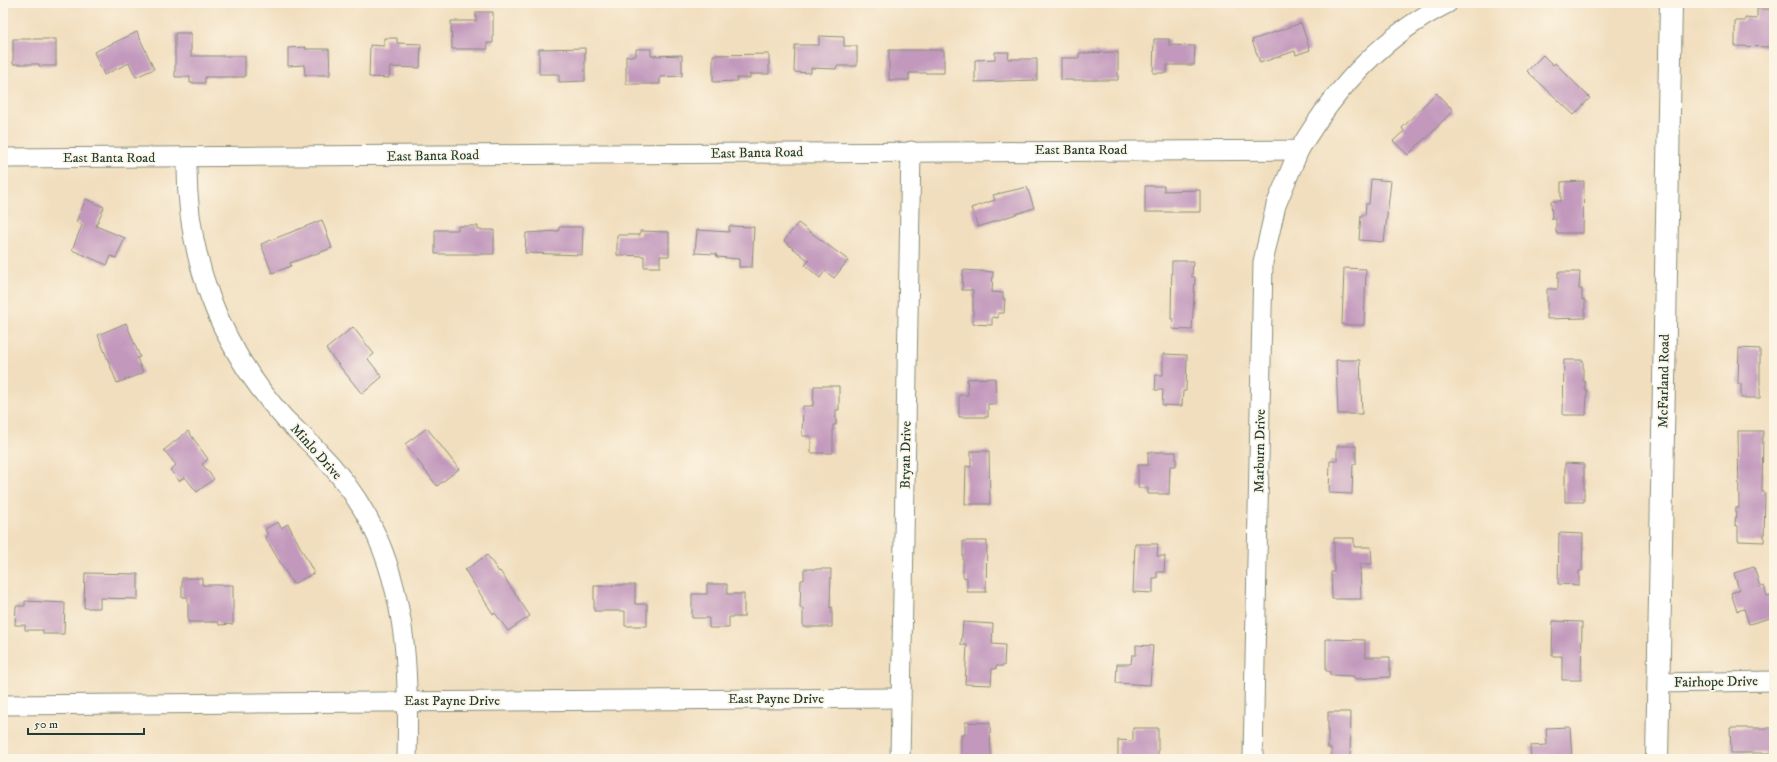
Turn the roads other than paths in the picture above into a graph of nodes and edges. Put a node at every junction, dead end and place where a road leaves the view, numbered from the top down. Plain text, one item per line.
1 (1448, 3) edge
2 (1671, 3) edge
3 (911, 150) junction
4 (1299, 150) junction
5 (187, 157) junction
6 (3, 158) edge
7 (1774, 681) edge
8 (1658, 683) junction
9 (901, 698) junction
10 (408, 701) junction
11 (3, 705) edge
12 (407, 759) edge
13 (900, 759) edge
14 (1253, 759) edge
15 (1656, 759) edge

1 - 4 street
2 - 8 street, McFarland Road
3 - 4 street, East Banta Road
3 - 5 street, East Banta Road
3 - 9 street, Bryan Drive
4 - 14 street, Marburn Drive
5 - 6 street, East Banta Road
5 - 10 street, Minlo Drive
7 - 8 street, Fairhope Drive
8 - 15 street, McFarland Road
9 - 10 street, East Payne Drive
9 - 13 street, Bryan Drive
10 - 11 street, East Payne Drive
10 - 12 street, Minlo Drive

